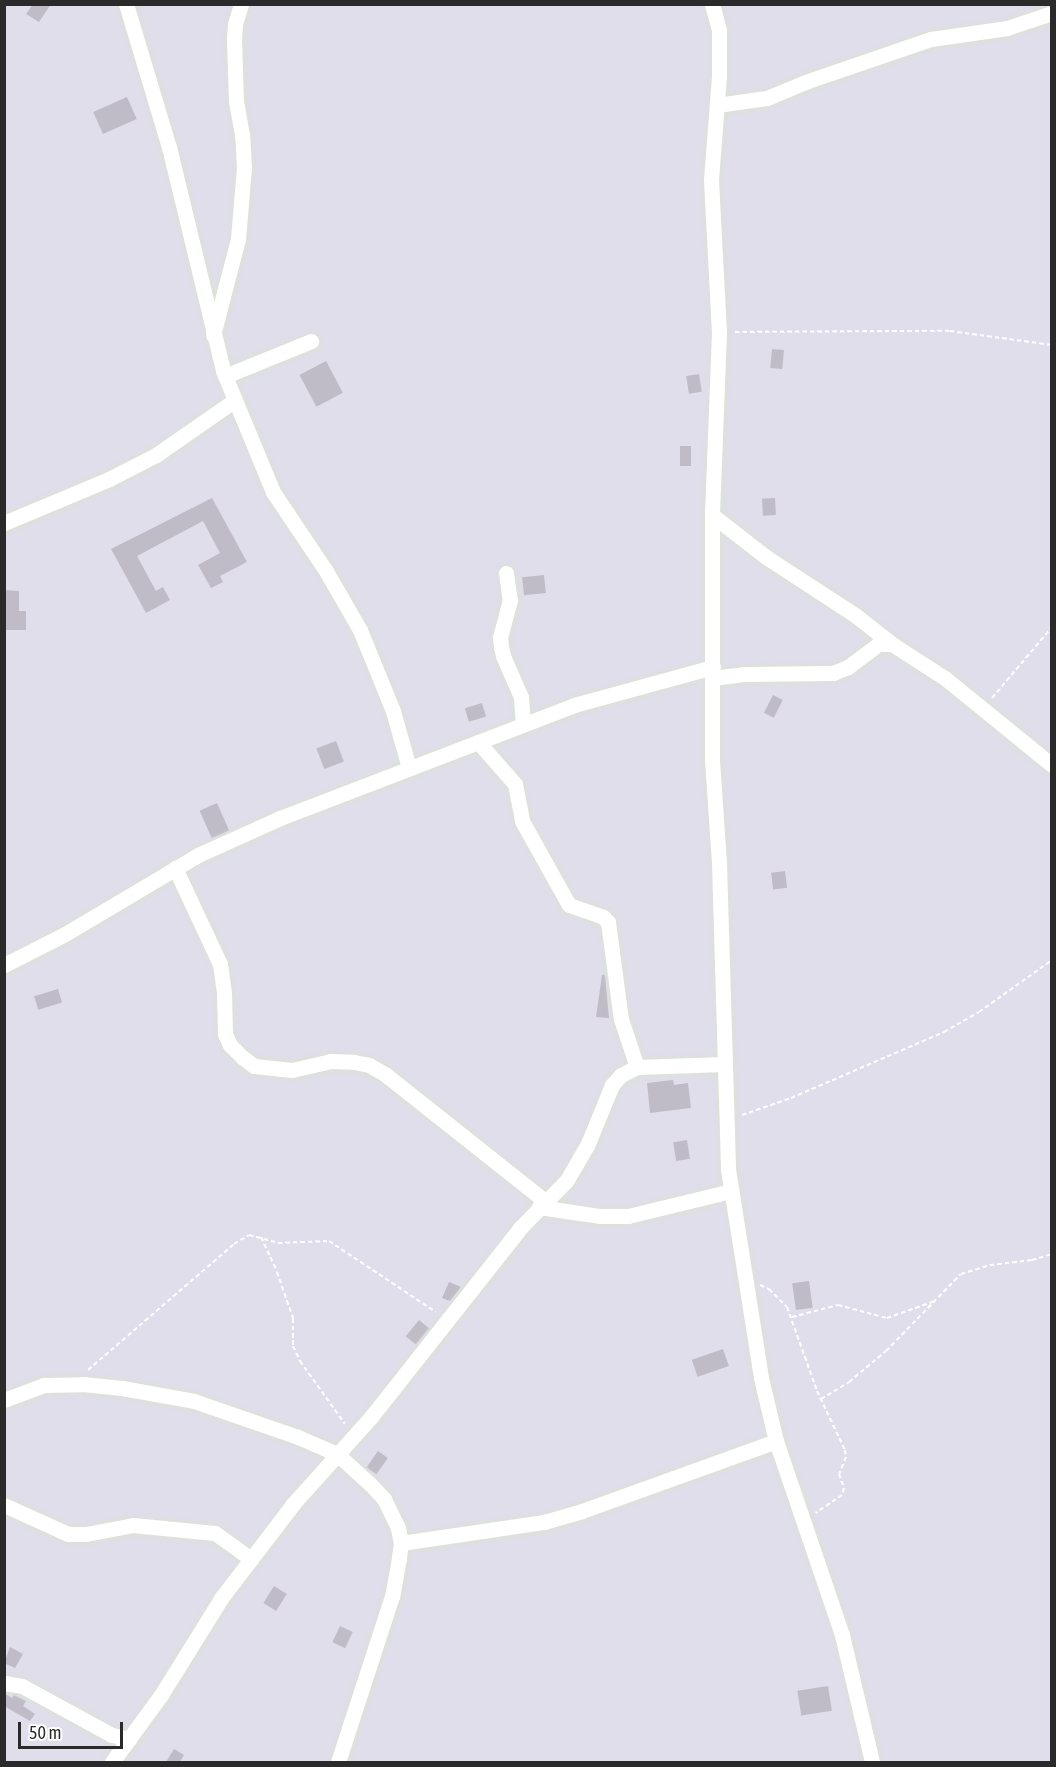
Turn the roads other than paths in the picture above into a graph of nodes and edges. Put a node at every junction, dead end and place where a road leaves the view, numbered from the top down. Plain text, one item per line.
1 (126, 4) edge
2 (241, 4) edge
3 (712, 4) edge
4 (1052, 13) edge
5 (717, 105) junction
6 (213, 335) junction
7 (311, 341) dead end
8 (225, 376) junction
9 (235, 400) junction
10 (712, 515) junction
11 (4, 523) edge
12 (506, 573) dead end
13 (892, 644) junction
14 (713, 673) junction
15 (523, 724) junction
16 (478, 742) junction
17 (1052, 765) edge
18 (410, 768) junction
19 (175, 868) junction
20 (4, 965) edge
21 (724, 1064) junction
22 (637, 1067) junction
23 (731, 1191) junction
24 (542, 1204) junction
25 (4, 1400) edge
26 (776, 1441) junction
27 (337, 1454) junction
28 (4, 1505) edge
29 (401, 1543) junction
30 (251, 1559) junction
31 (4, 1683) edge
32 (130, 1739) junction
33 (112, 1762) edge
34 (338, 1762) edge
35 (872, 1762) edge

1 - 6 street
2 - 6 street
3 - 5 street
4 - 5 street
5 - 10 street
6 - 8 street
7 - 8 street
8 - 9 street
9 - 11 street
9 - 18 street
10 - 13 street
10 - 14 street
12 - 15 street
13 - 14 street
13 - 17 street
14 - 15 street
14 - 21 street
15 - 16 street
16 - 18 street
16 - 22 street
18 - 19 street
19 - 20 street
19 - 24 street
21 - 22 street
21 - 23 street
22 - 24 street
23 - 24 street
23 - 26 street
24 - 27 street
25 - 27 street
26 - 29 street
26 - 35 street
27 - 29 street
27 - 30 street
28 - 30 street
29 - 34 street
30 - 32 street
31 - 32 street
32 - 33 street

